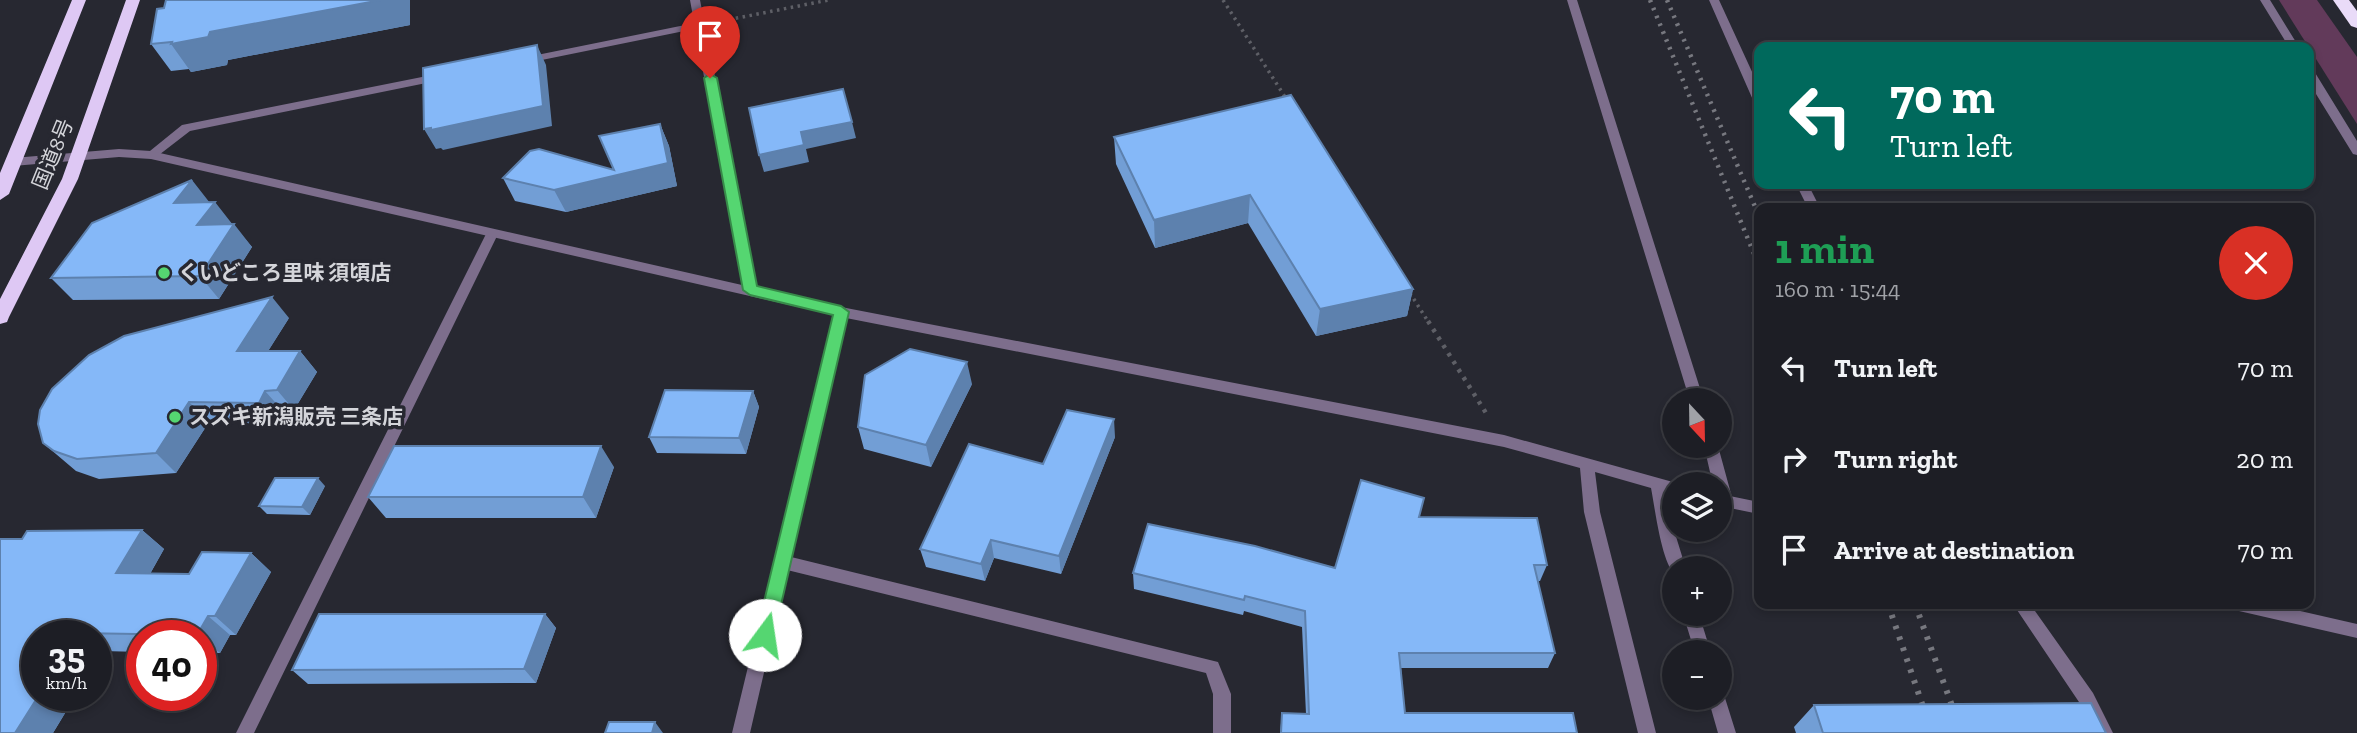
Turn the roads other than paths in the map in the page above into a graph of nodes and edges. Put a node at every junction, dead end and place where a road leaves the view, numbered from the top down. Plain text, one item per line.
1 (79, 0) edge
2 (133, 0) edge
3 (695, 0) edge
4 (1572, 0) edge
5 (1714, 0) edge
6 (2265, 0) edge
7 (2341, 0) edge
8 (2357, 23) edge
9 (700, 25) junction
10 (2291, 42) edge
11 (511, 63) edge
12 (457, 74) edge
13 (2314, 81) edge
14 (1754, 89) edge
15 (2357, 151) edge
16 (151, 155) junction
17 (78, 157) junction
18 (7, 163) edge
19 (0, 194) edge
20 (492, 234) junction
21 (750, 290) junction
22 (841, 312) junction
23 (0, 317) edge
24 (1694, 388) edge
25 (1587, 466) junction
26 (1658, 484) junction
27 (1662, 485) edge
28 (1732, 502) edge
29 (1754, 507) edge
30 (1674, 556) edge
31 (783, 562) junction
32 (2024, 609) edge
33 (2261, 609) edge
34 (2357, 631) edge
35 (1720, 710) edge
36 (244, 733) edge
37 (741, 733) edge
38 (1222, 733) edge
39 (1647, 733) edge
40 (1727, 733) edge
41 (2105, 733) edge

1 - 18 highway, 国道8号
2 - 17 highway, 国道8号
3 - 9 street
4 - 24 street
5 - 14 street
6 - 10 street
7 - 8 highway
9 - 11 street
9 - 21 street
12 - 16 street
13 - 15 street
16 - 17 street
16 - 20 street
17 - 18 street
17 - 23 highway, 国道8号
18 - 19 highway, 国道8号
20 - 21 street
20 - 36 street
21 - 22 street
22 - 25 street
22 - 31 street
25 - 26 street
25 - 39 street
26 - 27 street
26 - 30 street
28 - 29 street
31 - 37 street
31 - 38 street
32 - 41 street
33 - 34 street
35 - 40 street

